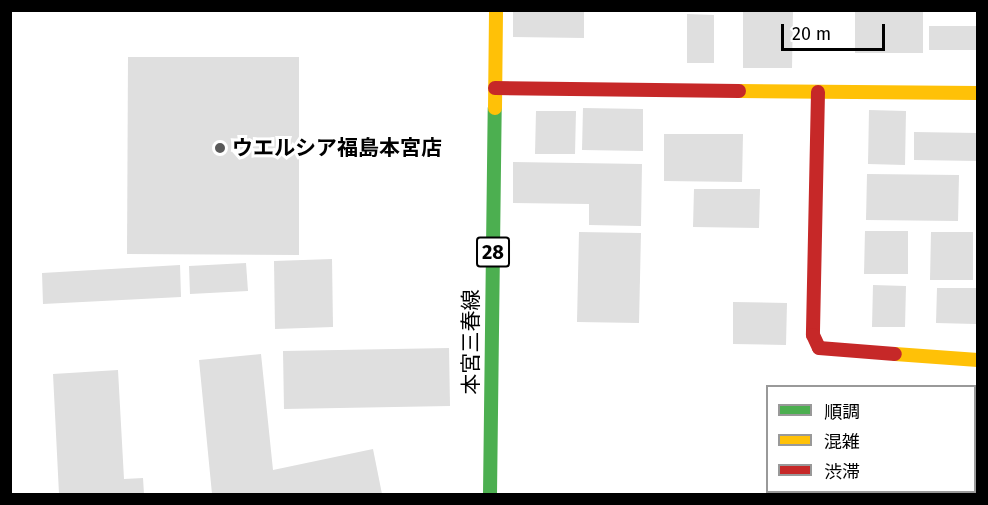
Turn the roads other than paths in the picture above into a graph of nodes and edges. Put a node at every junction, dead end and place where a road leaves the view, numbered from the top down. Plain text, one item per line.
1 (496, 10) edge
2 (495, 88) junction
3 (818, 92) junction
4 (978, 93) edge
5 (978, 360) edge
6 (490, 495) edge

1 - 2 street, 本宮三春線 / 28
2 - 3 street
2 - 6 street, 本宮三春線 / 28
3 - 4 street
3 - 5 street

